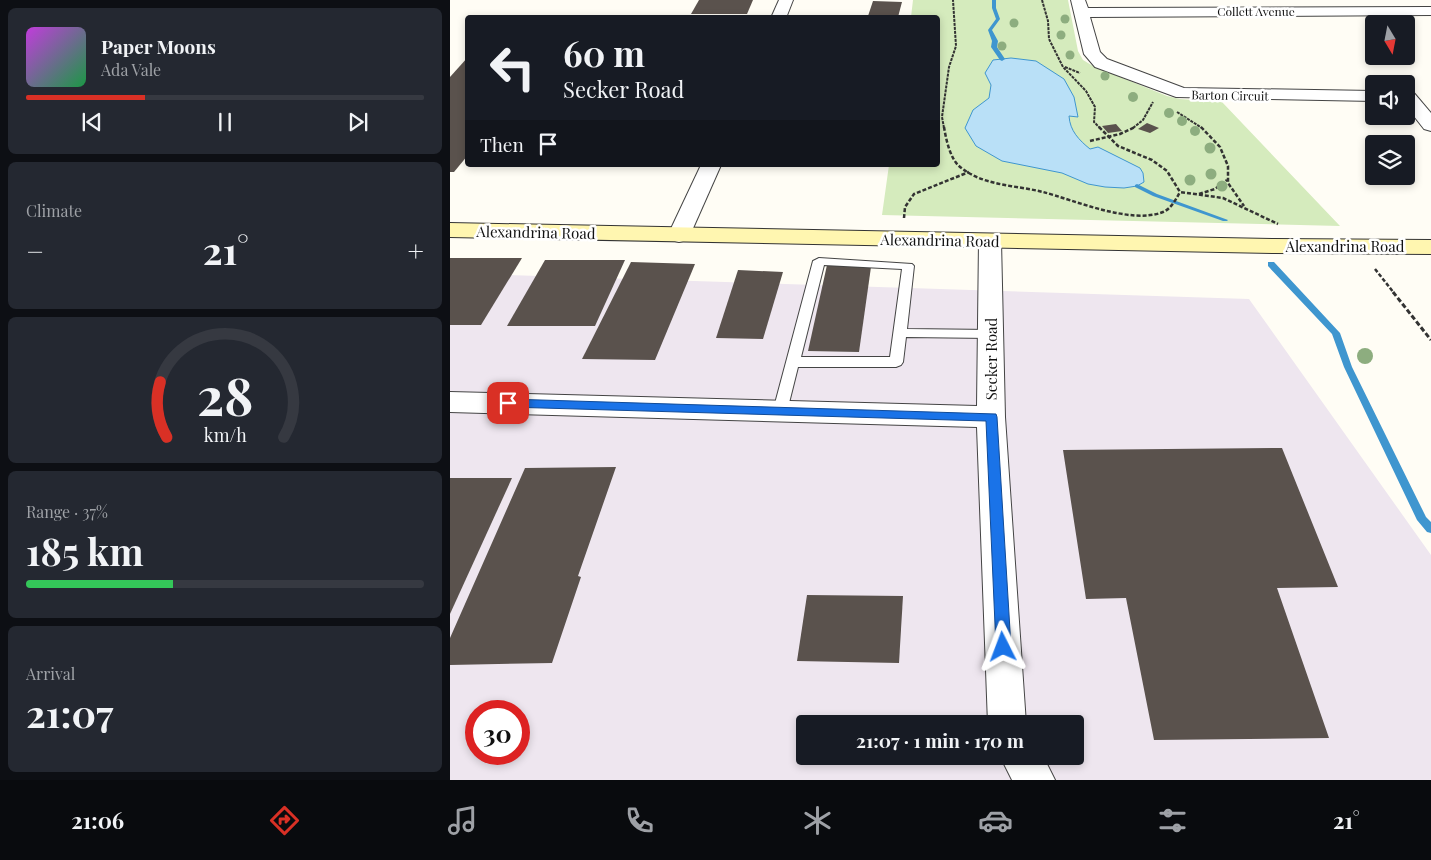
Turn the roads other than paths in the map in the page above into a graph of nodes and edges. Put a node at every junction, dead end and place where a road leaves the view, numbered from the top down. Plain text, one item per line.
1 (786, 0) edge
2 (1080, 6) edge
3 (1431, 11) edge
4 (779, 15) edge
5 (1365, 96) edge
6 (1415, 97) edge
7 (1431, 97) edge
8 (1415, 106) edge
9 (1431, 125) edge
10 (710, 167) edge
11 (450, 230) edge
12 (679, 235) junction
13 (990, 241) junction
14 (1431, 246) edge
15 (899, 333) junction
16 (991, 334) junction
17 (792, 362) junction
18 (450, 402) edge
19 (780, 411) junction
20 (991, 417) junction
21 (1007, 715) edge
22 (1026, 765) edge
23 (1036, 780) edge

1 - 4 street
2 - 3 street, Collett Avenue
2 - 5 street, Barton Circuit
6 - 7 street
8 - 9 street
10 - 12 street
11 - 12 main road, Alexandrina Road
12 - 13 main road, Alexandrina Road
13 - 14 main road, Alexandrina Road
13 - 16 street, Secker Road
15 - 16 lane
15 - 17 lane
15 - 17 lane
16 - 20 street, Secker Road
17 - 19 lane
18 - 19 street, Secker Road
19 - 20 street, Secker Road
20 - 21 street
22 - 23 street

